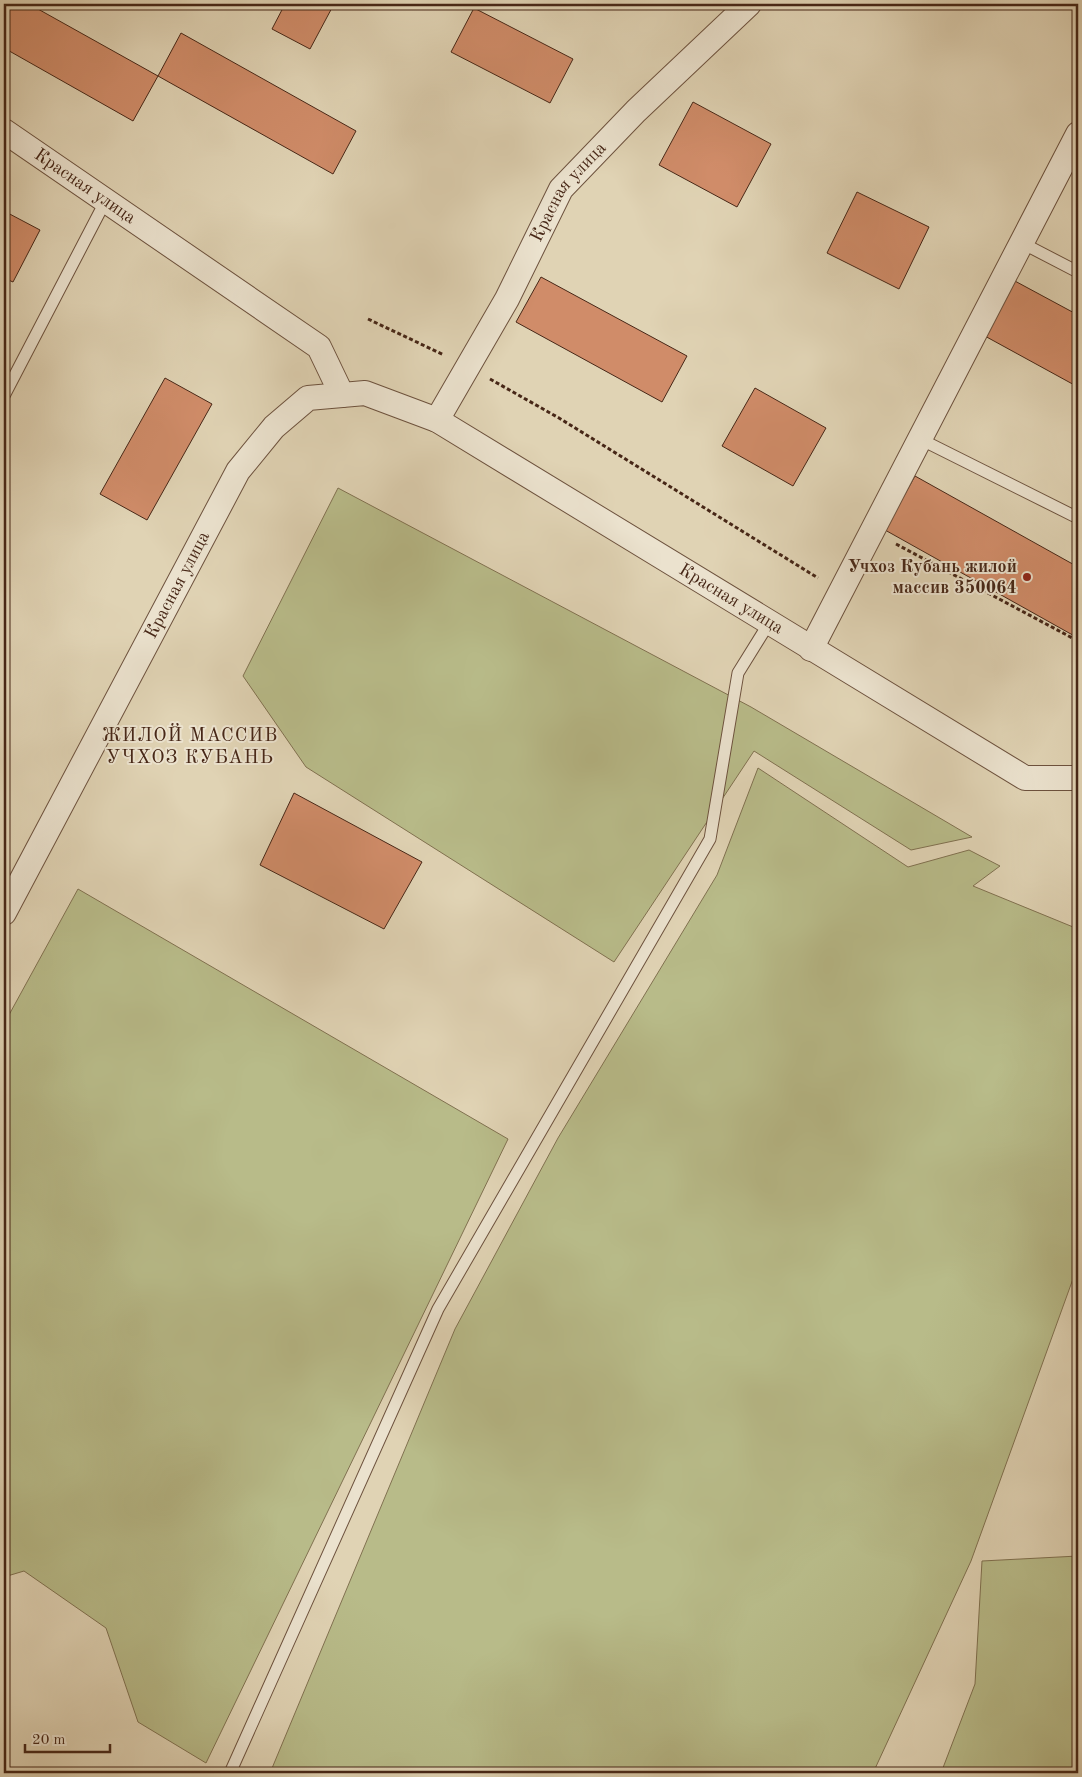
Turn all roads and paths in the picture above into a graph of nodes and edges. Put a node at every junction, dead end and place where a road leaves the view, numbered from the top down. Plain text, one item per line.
1 (749, 4) edge
2 (4, 130) edge
3 (1078, 134) edge
4 (106, 200) junction
5 (1022, 243) junction
6 (1078, 272) edge
7 (368, 319) dead end
8 (467, 366) junction
9 (342, 394) junction
10 (4, 396) edge
11 (438, 420) junction
12 (920, 439) junction
13 (1078, 518) edge
14 (872, 532) junction
15 (818, 578) dead end
16 (769, 623) junction
17 (1078, 641) edge
18 (812, 649) junction
19 (1078, 778) edge
20 (4, 913) edge
21 (230, 1773) edge

1 - 8 street, Красная улица
2 - 4 street, Красная улица
3 - 5 street
4 - 9 street, Красная улица
4 - 10 lane
5 - 6 lane
5 - 12 street
7 - 8 path
8 - 11 street, Красная улица
8 - 15 path
9 - 11 street, Красная улица
9 - 20 street, Красная улица
11 - 16 street, Красная улица
12 - 13 lane
12 - 14 street
14 - 17 path
14 - 18 street
16 - 18 street, Красная улица
16 - 21 lane
18 - 19 street, Красная улица

